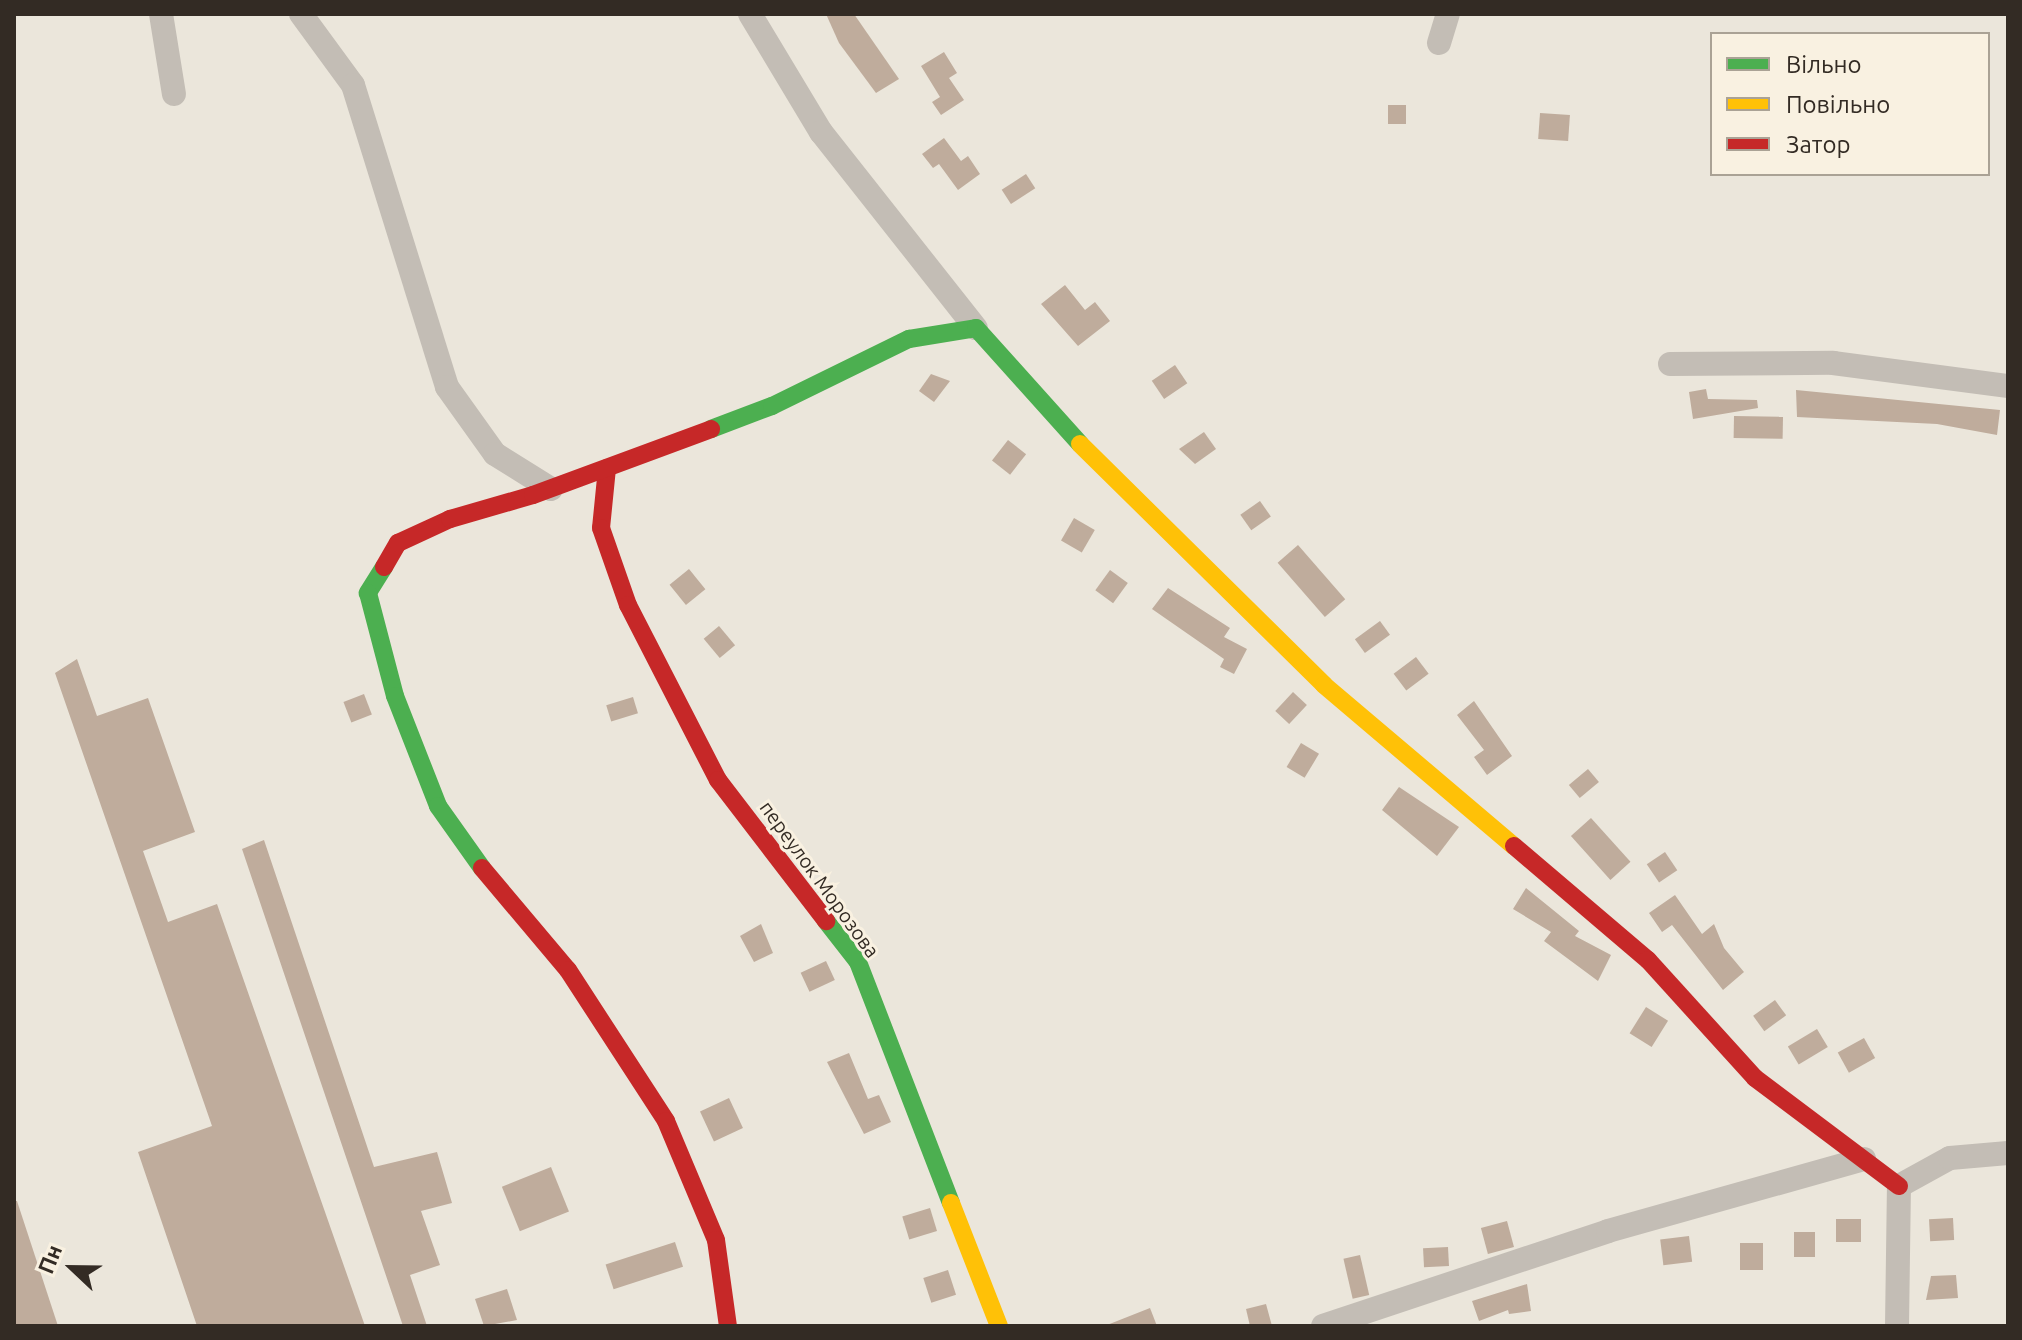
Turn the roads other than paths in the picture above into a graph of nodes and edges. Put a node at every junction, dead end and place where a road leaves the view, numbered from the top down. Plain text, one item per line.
1 (161, 14) edge
2 (301, 14) edge
3 (750, 14) edge
4 (1448, 14) edge
5 (1439, 43) dead end
6 (174, 94) dead end
7 (976, 328) junction
8 (1670, 364) dead end
9 (2008, 386) edge
10 (607, 468) junction
11 (551, 489) junction
12 (2008, 1153) edge
13 (1864, 1159) junction
14 (1899, 1186) junction
15 (728, 1326) edge
16 (999, 1326) edge
17 (1323, 1326) edge
18 (1897, 1326) edge

1 - 6 street
2 - 11 street
3 - 7 street
4 - 5 street
7 - 10 street
7 - 13 street
8 - 9 street
10 - 11 street
10 - 16 street, переулок Морозова
11 - 15 street
12 - 14 street
13 - 14 street
13 - 17 street
14 - 18 street

